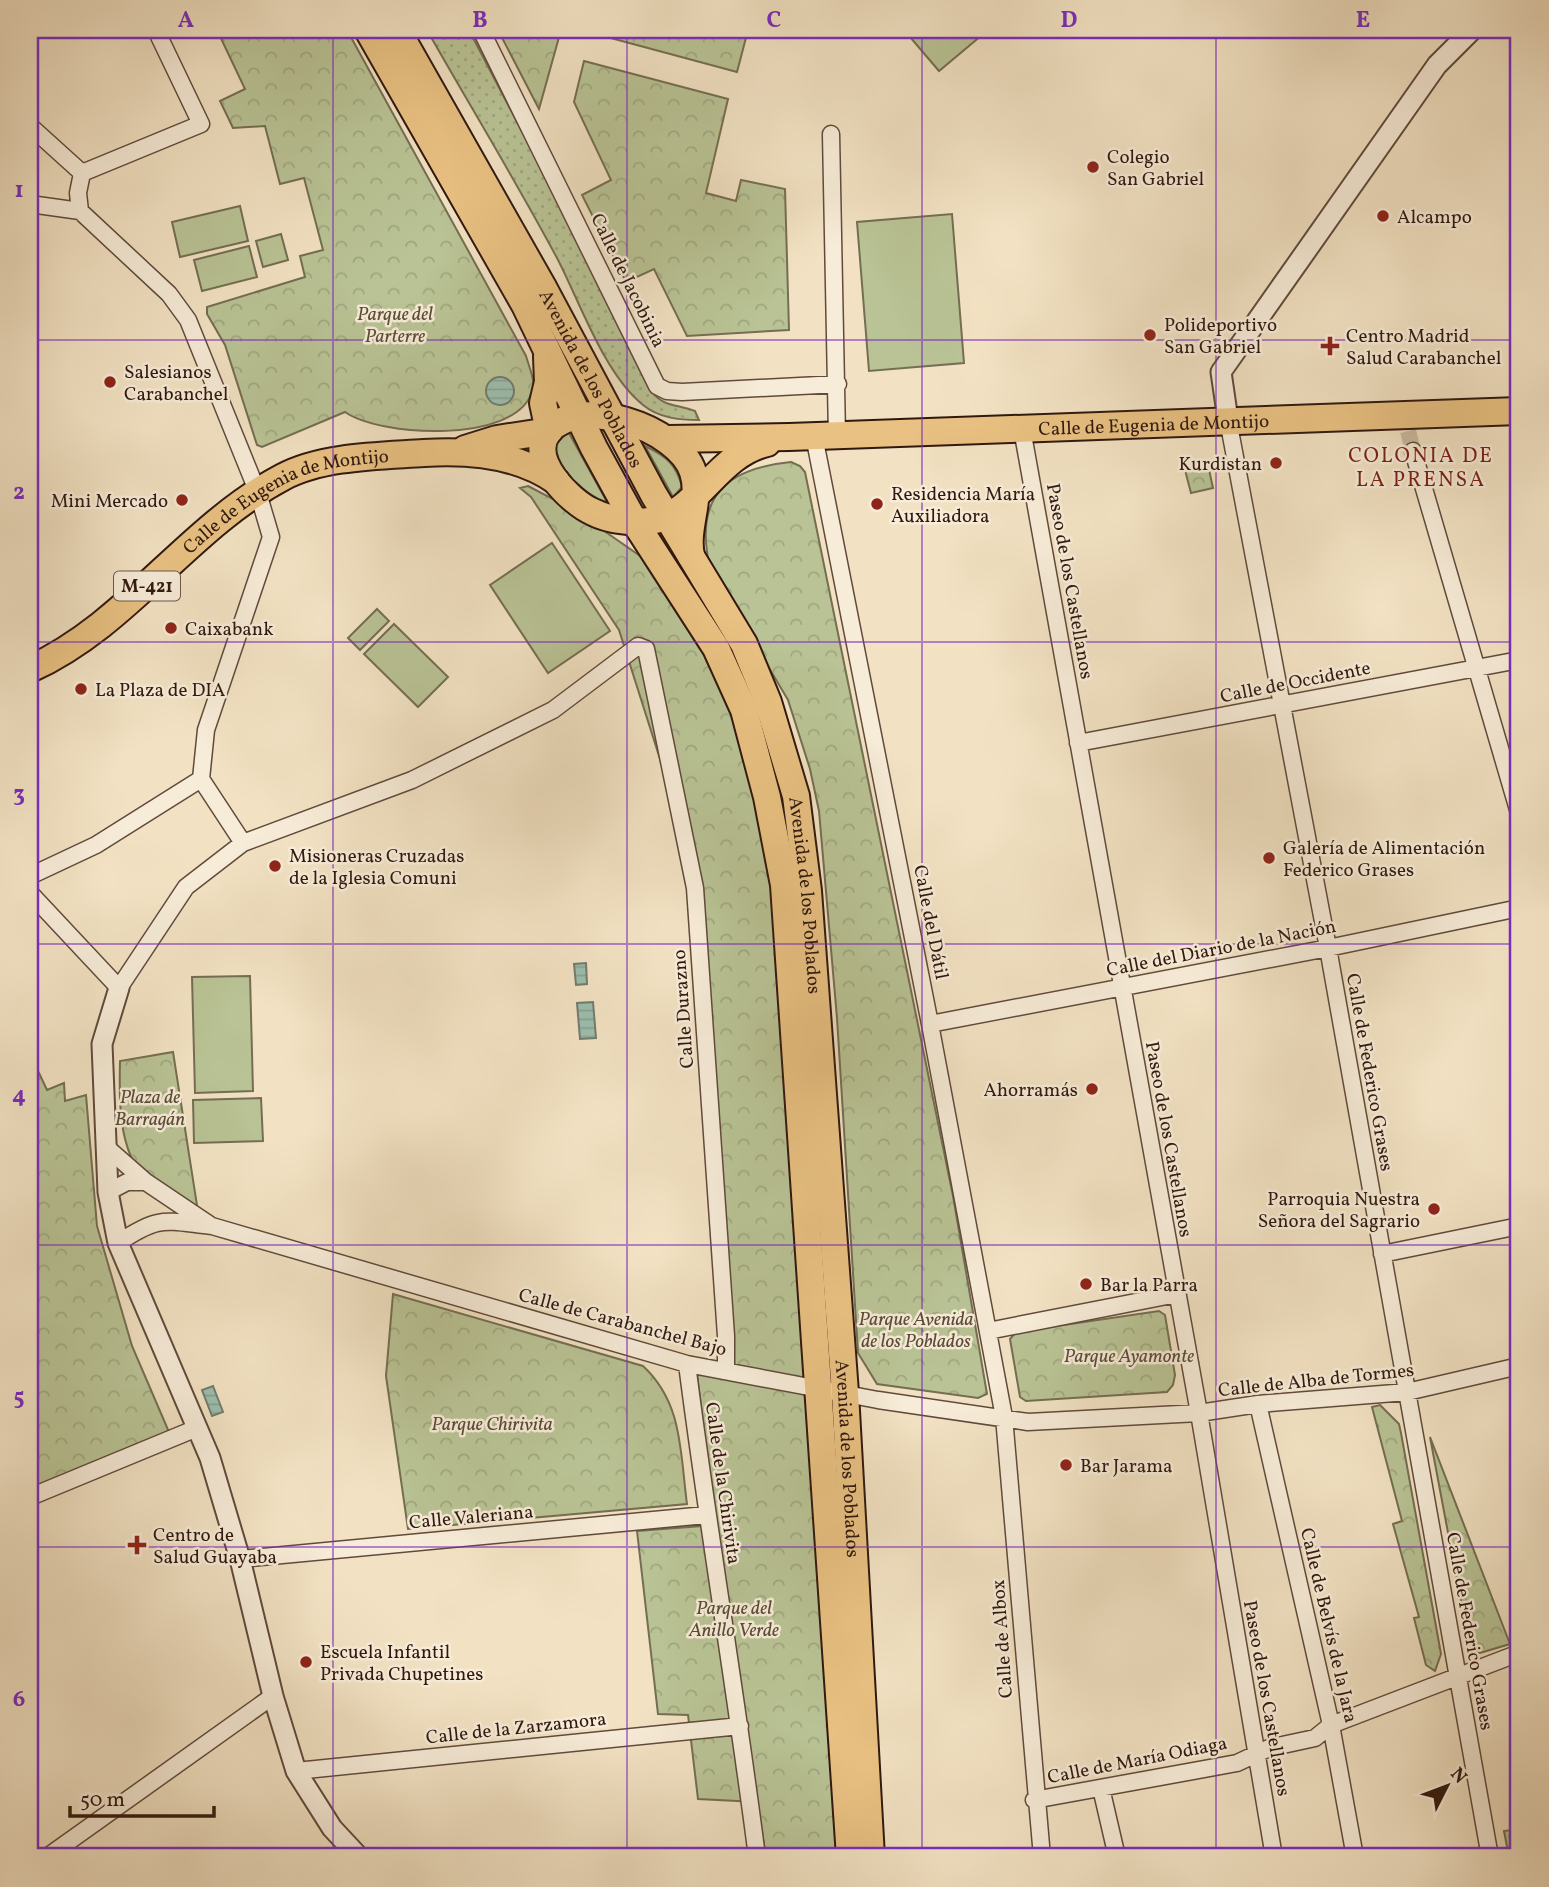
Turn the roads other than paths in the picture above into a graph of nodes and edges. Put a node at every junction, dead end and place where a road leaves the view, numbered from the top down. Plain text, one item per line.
1 (156, 30) edge
2 (368, 30) edge
3 (397, 30) edge
4 (481, 30) edge
5 (1472, 30) edge
6 (30, 126) edge
7 (831, 134) dead end
8 (82, 173) junction
9 (30, 204) edge
10 (80, 211) junction
11 (546, 347) junction
12 (838, 384) junction
13 (543, 403) junction
14 (1519, 411) edge
15 (612, 416) junction
16 (579, 418) junction
17 (1227, 420) junction
18 (1022, 429) junction
19 (549, 431) junction
20 (813, 436) junction
21 (497, 439) junction
22 (668, 439) junction
23 (460, 451) junction
24 (1413, 451) tunnel mouth
25 (556, 481) junction
26 (258, 493) junction
27 (697, 494) junction
28 (666, 517) junction
29 (634, 521) junction
30 (691, 558) junction
31 (1519, 660) edge
32 (1476, 668) junction
33 (30, 669) edge
34 (1283, 705) junction
35 (1078, 743) junction
36 (201, 779) junction
37 (1519, 813) edge
38 (243, 843) junction
39 (30, 876) edge
40 (30, 893) edge
41 (1519, 908) edge
42 (1328, 948) junction
43 (1122, 988) junction
44 (119, 989) junction
45 (930, 1024) junction
46 (105, 1146) junction
47 (146, 1182) junction
48 (108, 1192) junction
49 (212, 1226) junction
50 (1519, 1226) edge
51 (118, 1242) junction
52 (1382, 1254) junction
53 (1177, 1294) junction
54 (988, 1331) junction
55 (687, 1364) junction
56 (1519, 1366) edge
57 (726, 1371) junction
58 (817, 1387) junction
59 (1407, 1392) junction
60 (845, 1393) junction
61 (1258, 1404) junction
62 (1199, 1413) junction
63 (1004, 1418) junction
64 (197, 1429) junction
65 (30, 1497) edge
66 (706, 1516) junction
67 (240, 1559) junction
68 (1519, 1653) edge
69 (1457, 1677) junction
70 (273, 1696) junction
71 (740, 1726) junction
72 (1331, 1726) junction
73 (1256, 1754) junction
74 (296, 1771) junction
75 (1101, 1788) junction
76 (1034, 1800) junction
77 (47, 1857) edge
78 (359, 1857) edge
79 (757, 1857) edge
80 (850, 1857) edge
81 (871, 1857) edge
82 (1042, 1857) edge
83 (1117, 1857) edge
84 (1274, 1857) edge
85 (1355, 1857) edge
86 (1490, 1857) edge

1 - 8 street
2 - 11 main road, Avenida de los Poblados
3 - 15 main road, Avenida de los Poblados
4 - 12 street, Calle de Jacobinia
5 - 17 street
6 - 8 street
7 - 12 street, Calle del Dátil
8 - 10 street
9 - 10 street
10 - 26 street
11 - 13 main road, Avenida de los Poblados
11 - 16 main road, Avenida de los Poblados
12 - 20 street, Calle del Dátil
13 - 19 main road, Avenida de los Poblados
13 - 21 main road
14 - 17 main road, Calle de Eugenia de Montijo
15 - 16 main road, Calle de Eugenia de Montijo
15 - 22 main road
15 - 28 main road, Avenida de los Poblados
16 - 19 main road, Calle de Eugenia de Montijo
16 - 29 main road, Avenida de los Poblados
17 - 18 main road, Calle de Eugenia de Montijo
17 - 34 street, Calle de Federico Grases
18 - 20 main road, Calle de Eugenia de Montijo
18 - 35 street, Paseo de los Castellanos
19 - 21 main road, Calle de Eugenia de Montijo
19 - 25 main road, Avenida de los Poblados
20 - 22 main road, Calle de Eugenia de Montijo
20 - 27 main road, Calle de Eugenia de Montijo
20 - 45 street, Calle del Dátil
21 - 23 main road, Calle de Eugenia de Montijo
22 - 27 main road
23 - 25 main road, Calle de Eugenia de Montijo
23 - 26 main road, Calle de Eugenia de Montijo / M-421
24 - 32 street
25 - 29 main road, Calle de Eugenia de Montijo
26 - 33 main road, Calle de Eugenia de Montijo / M-421
26 - 36 street
27 - 28 main road, Calle de Eugenia de Montijo
27 - 30 main road
28 - 29 main road, Calle de Eugenia de Montijo
28 - 30 main road, Avenida de los Poblados
29 - 58 main road, Avenida de los Poblados
30 - 60 main road, Avenida de los Poblados
31 - 32 street, Calle de Occidente
32 - 34 street, Calle de Occidente
32 - 37 street
34 - 35 street, Calle de Occidente
34 - 42 street, Calle de Federico Grases
35 - 43 street, Paseo de los Castellanos
36 - 38 street
36 - 39 street
38 - 44 street
38 - 57 street, Calle Durazno
40 - 44 street
41 - 42 street, Calle del Diario de la Nación
42 - 43 street, Calle del Diario de la Nación
42 - 52 street, Calle de Federico Grases
43 - 45 street, Calle del Diario de la Nación
43 - 53 street, Paseo de los Castellanos
44 - 46 street
45 - 54 street, Calle del Dátil
46 - 47 street
46 - 48 street
47 - 48 street
47 - 49 street
48 - 51 street
49 - 51 street
49 - 55 street, Calle de Carabanchel Bajo
50 - 52 street
51 - 64 street
52 - 59 street, Calle de Federico Grases
53 - 54 street
53 - 62 street, Paseo de los Castellanos
54 - 63 street, Calle del Dátil
55 - 57 street, Calle de Carabanchel Bajo
55 - 66 street, Calle de la Chirivita
56 - 59 street, Calle de Alba de Tormes
57 - 58 street, Calle de Carabanchel Bajo
58 - 60 street, Calle de Carabanchel Bajo
58 - 80 main road, Avenida de los Poblados
59 - 61 street, Calle de Alba de Tormes
59 - 69 street, Calle de Federico Grases
60 - 63 street, Calle de Carabanchel Bajo
60 - 81 main road, Avenida de los Poblados
61 - 62 street, Calle de Alba de Tormes
61 - 72 street, Calle de Belvís de la Jara
62 - 63 street, Calle de Carabanchel Bajo
62 - 73 street, Paseo de los Castellanos
63 - 76 street, Calle de Albox
64 - 65 street
64 - 67 street
66 - 67 street, Calle Valeriana
66 - 71 street, Calle de la Chirivita
67 - 70 street
68 - 69 street, Calle de María Odiaga
69 - 72 street, Calle de María Odiaga
69 - 86 street, Calle de Federico Grases
70 - 74 street
70 - 77 street
71 - 74 street, Calle de la Zarzamora
71 - 79 street, Calle de la Chirivita
72 - 73 street, Calle de María Odiaga
72 - 85 street, Calle de Belvís de la Jara
73 - 75 street, Calle de María Odiaga
73 - 84 street, Paseo de los Castellanos
74 - 78 street
75 - 76 street, Calle de María Odiaga
75 - 83 street
76 - 82 street, Calle de Albox

